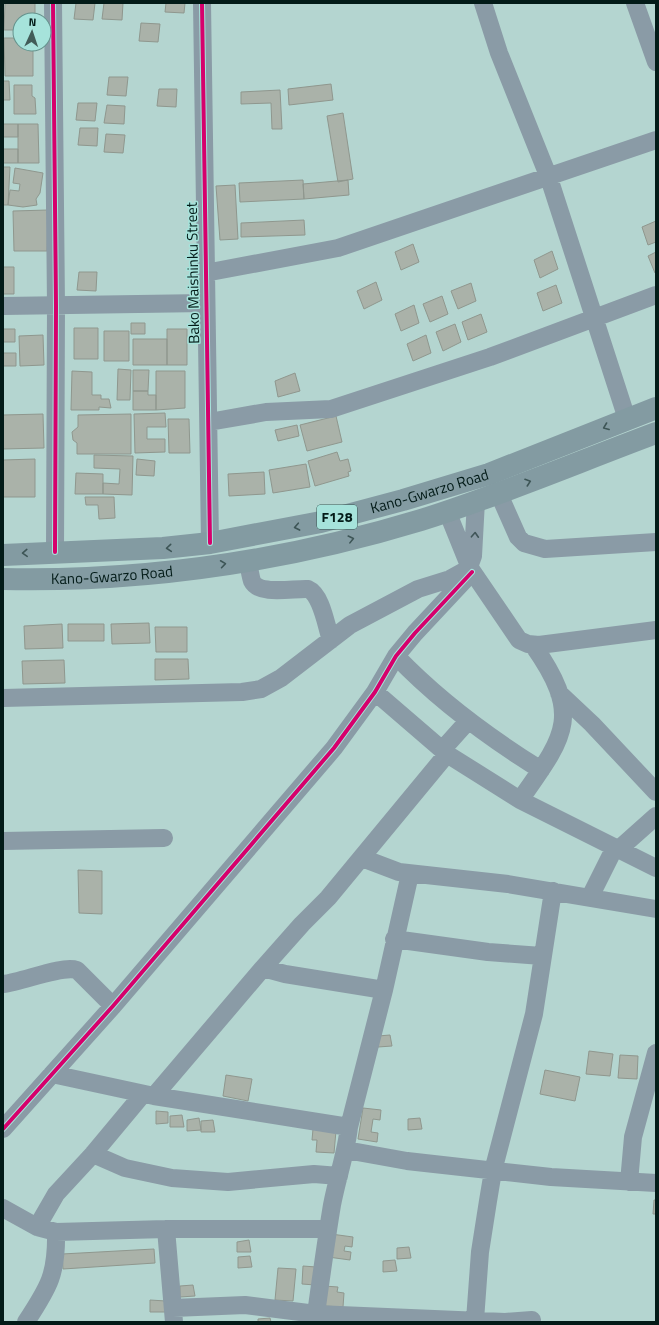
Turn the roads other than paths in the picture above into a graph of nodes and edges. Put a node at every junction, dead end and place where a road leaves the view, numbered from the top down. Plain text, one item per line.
1 (53, 3) edge
2 (202, 3) edge
3 (484, 3) edge
4 (635, 3) edge
5 (656, 62) edge
6 (656, 140) edge
7 (549, 178) junction
8 (205, 273) junction
9 (656, 295) edge
10 (205, 303) junction
11 (3, 306) edge
12 (56, 306) junction
13 (595, 319) junction
14 (656, 408) edge
15 (627, 419) junction
16 (209, 422) junction
17 (656, 433) edge
18 (498, 492) junction
19 (476, 501) junction
20 (447, 511) junction
21 (656, 542) edge
22 (210, 543) junction
23 (55, 552) junction
24 (3, 555) edge
25 (248, 560) junction
26 (470, 569) junction
27 (3, 579) edge
28 (656, 630) edge
29 (331, 640) junction
30 (533, 645) junction
31 (396, 656) junction
32 (375, 692) junction
33 (559, 693) junction
34 (3, 698) edge
35 (468, 721) junction
36 (444, 752) junction
37 (541, 770) junction
38 (656, 792) edge
39 (520, 800) junction
40 (656, 816) edge
41 (164, 838) dead end
42 (3, 841) edge
43 (617, 848) junction
44 (362, 858) junction
45 (656, 868) edge
46 (410, 874) junction
47 (553, 891) junction
48 (590, 897) junction
49 (656, 909) edge
50 (394, 939) junction
51 (542, 956) junction
52 (263, 968) junction
53 (3, 984) edge
54 (384, 990) junction
55 (113, 1006) junction
56 (656, 1053) edge
57 (52, 1074) junction
58 (149, 1095) junction
59 (349, 1127) junction
60 (3, 1129) edge
61 (346, 1150) junction
62 (94, 1154) junction
63 (493, 1171) junction
64 (339, 1176) junction
65 (628, 1182) junction
66 (656, 1183) edge
67 (3, 1208) edge
68 (37, 1227) junction
69 (166, 1229) junction
70 (328, 1229) junction
71 (56, 1232) junction
72 (316, 1314) junction
73 (174, 1315) edge
74 (475, 1320) junction
75 (532, 1320) dead end
76 (26, 1322) edge

1 - 12 street
2 - 8 street, Bako Maishinku Street
3 - 7 street
4 - 5 street
6 - 7 street
7 - 8 street
7 - 13 street
8 - 10 street, Bako Maishinku Street
9 - 13 street
10 - 12 street
10 - 16 street, Bako Maishinku Street
11 - 12 street
12 - 23 street
13 - 15 street
13 - 16 street
14 - 15 main road, Kano-Gwarzo Road / F128
15 -> 22 main road, Kano-Gwarzo Road / F128
16 - 22 street, Bako Maishinku Street
18 -> 17 main road, Kano-Gwarzo Road / F128
18 - 19 main road, Kano-Gwarzo Road / F128
18 - 21 street
19 - 20 main road, Kano-Gwarzo Road / F128
26 -> 19 street
25 -> 20 main road, Kano-Gwarzo Road / F128
20 - 26 street
22 -> 23 main road, Kano-Gwarzo Road / F128
23 -> 24 main road, Kano-Gwarzo Road / F128
27 -> 25 main road, Kano-Gwarzo Road / F128
25 - 29 street
26 - 29 street
26 - 30 street
26 - 31 street
28 - 30 street
29 - 34 street
30 - 33 street
31 - 32 street
31 - 35 street
32 - 36 street
32 - 55 street
33 - 37 street
33 - 38 street
35 - 36 street
35 - 37 street
36 - 39 street
36 - 44 street
37 - 39 street
39 - 43 street
40 - 43 street
41 - 42 street
43 - 45 street
43 - 48 street
44 - 46 street
44 - 52 street
46 - 47 street
46 - 50 street
47 - 48 street
47 - 51 street
48 - 49 street
50 - 51 street
50 - 54 street
51 - 63 street
52 - 54 street
52 - 58 street
53 - 55 street
54 - 59 street
55 - 57 street
56 - 65 street
57 - 58 street
57 - 60 street
58 - 59 street
58 - 62 street
59 - 61 street
61 - 63 street
61 - 64 street
62 - 64 street
62 - 68 street
63 - 65 street
63 - 74 street
64 - 70 street
65 - 66 street
67 - 68 street
68 - 71 street
69 - 70 street
69 - 71 street
69 - 73 street
70 - 72 street
71 - 76 street
72 - 73 street
72 - 74 street
74 - 75 street

